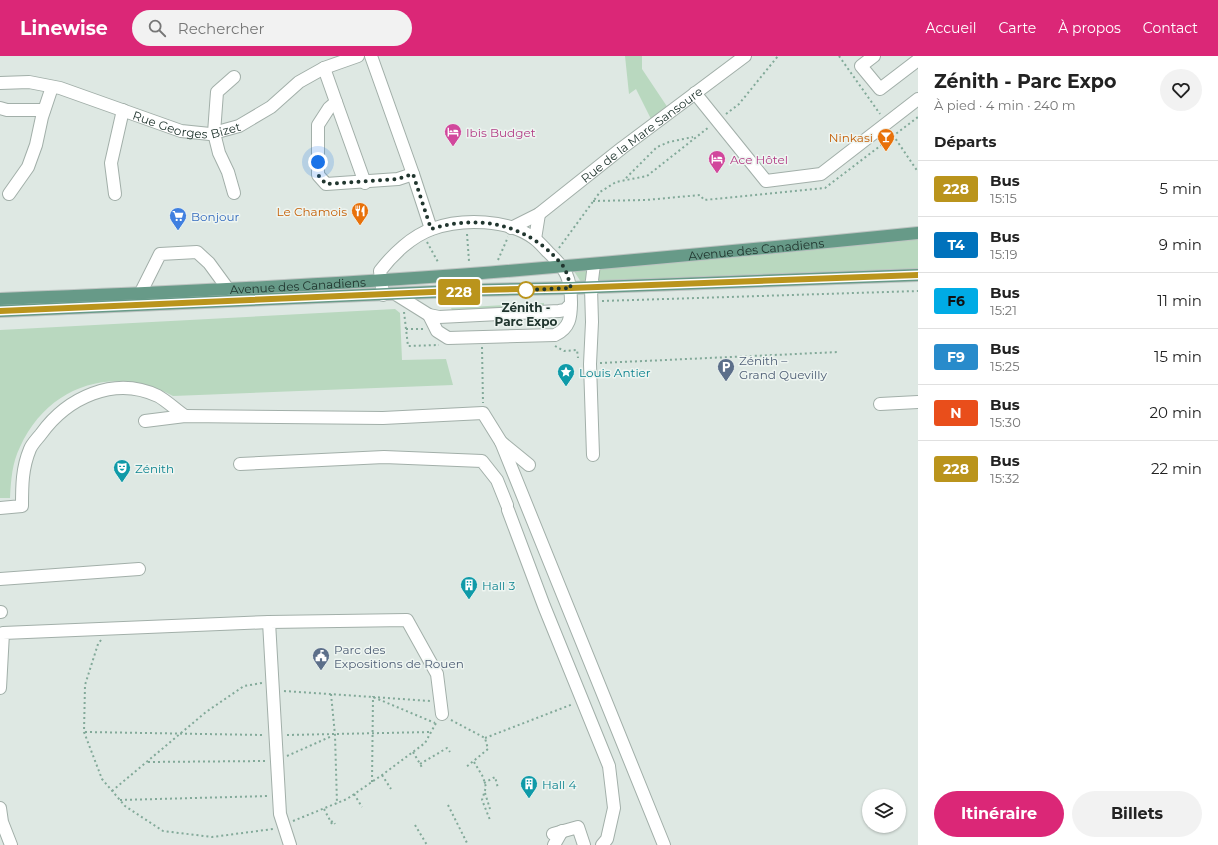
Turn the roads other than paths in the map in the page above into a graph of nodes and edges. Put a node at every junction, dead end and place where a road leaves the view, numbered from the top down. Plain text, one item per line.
1 (358, 56) edge
2 (371, 56) edge
3 (745, 56) edge
4 (874, 56) edge
5 (918, 60) edge
6 (324, 68) junction
7 (234, 77) dead end
8 (0, 83) edge
9 (52, 86) junction
10 (695, 93) junction
11 (918, 99) edge
12 (336, 102) junction
13 (0, 108) edge
14 (44, 110) junction
15 (123, 110) junction
16 (214, 133) junction
17 (413, 174) junction
18 (365, 183) junction
19 (234, 193) dead end
20 (9, 194) dead end
21 (115, 194) dead end
22 (539, 214) junction
23 (511, 228) junction
24 (427, 231) junction
25 (918, 233) edge
26 (535, 239) junction
27 (594, 264) junction
28 (563, 267) junction
29 (918, 275) edge
30 (381, 280) junction
31 (571, 288) junction
32 (591, 288) junction
33 (228, 289) junction
34 (140, 294) junction
35 (398, 294) junction
36 (383, 295) junction
37 (0, 299) edge
38 (572, 304) junction
39 (0, 311) edge
40 (428, 315) junction
41 (918, 402) edge
42 (880, 404) dead end
43 (185, 416) junction
44 (145, 421) dead end
45 (501, 442) junction
46 (593, 455) dead end
47 (240, 464) dead end
48 (529, 465) dead end
49 (0, 508) edge
50 (139, 569) dead end
51 (0, 579) edge
52 (269, 622) junction
53 (0, 688) edge
54 (439, 719) road end
55 (0, 808) edge
56 (557, 837) edge
57 (605, 843) edge
58 (11, 845) edge
59 (290, 845) edge
60 (584, 845) edge
61 (664, 845) edge

1 - 6 street, Rue Georges Bizet
2 - 17 street
3 - 10 street, Rue de la Mare Sansoure
4 - 5 street
6 - 12 street
6 - 16 street, Rue Georges Bizet
7 - 16 street
8 - 9 street, Rue Georges Bizet
9 - 14 street
9 - 15 street, Rue Georges Bizet
10 - 11 street
10 - 22 street, Rue de la Mare Sansoure
12 - 18 street
12 - 18 street
13 - 14 street
14 - 20 street
15 - 16 street, Rue Georges Bizet
15 - 21 street
16 - 19 street
17 - 18 street
17 - 24 street
22 - 23 street, Rue de la Mare Sansoure
22 - 26 street
23 - 24 street
23 - 26 street
24 - 30 street
25 - 27 main road, Avenue des Canadiens
26 - 28 street
27 - 28 main road, Avenue des Canadiens
27 - 32 street
28 - 30 main road, Avenue des Canadiens
28 - 31 street
29 - 32 main road, Avenue des Canadiens
30 - 33 main road, Avenue des Canadiens
30 - 36 street
31 - 32 main road, Avenue des Canadiens
31 - 35 main road, Avenue des Canadiens
31 - 38 street
32 - 46 street
33 - 34 main road, Avenue des Canadiens
33 - 34 street
34 - 37 main road, Avenue des Canadiens
35 - 36 main road, Avenue des Canadiens
35 - 40 street
36 - 39 main road, Avenue des Canadiens
38 - 40 street
38 - 40 street
41 - 42 street
43 - 44 street
43 - 45 street
43 - 49 street
45 - 48 street
45 - 61 street
47 - 57 street
50 - 51 street
52 - 53 street
52 - 54 street
52 - 59 street
55 - 58 street
56 - 60 street

